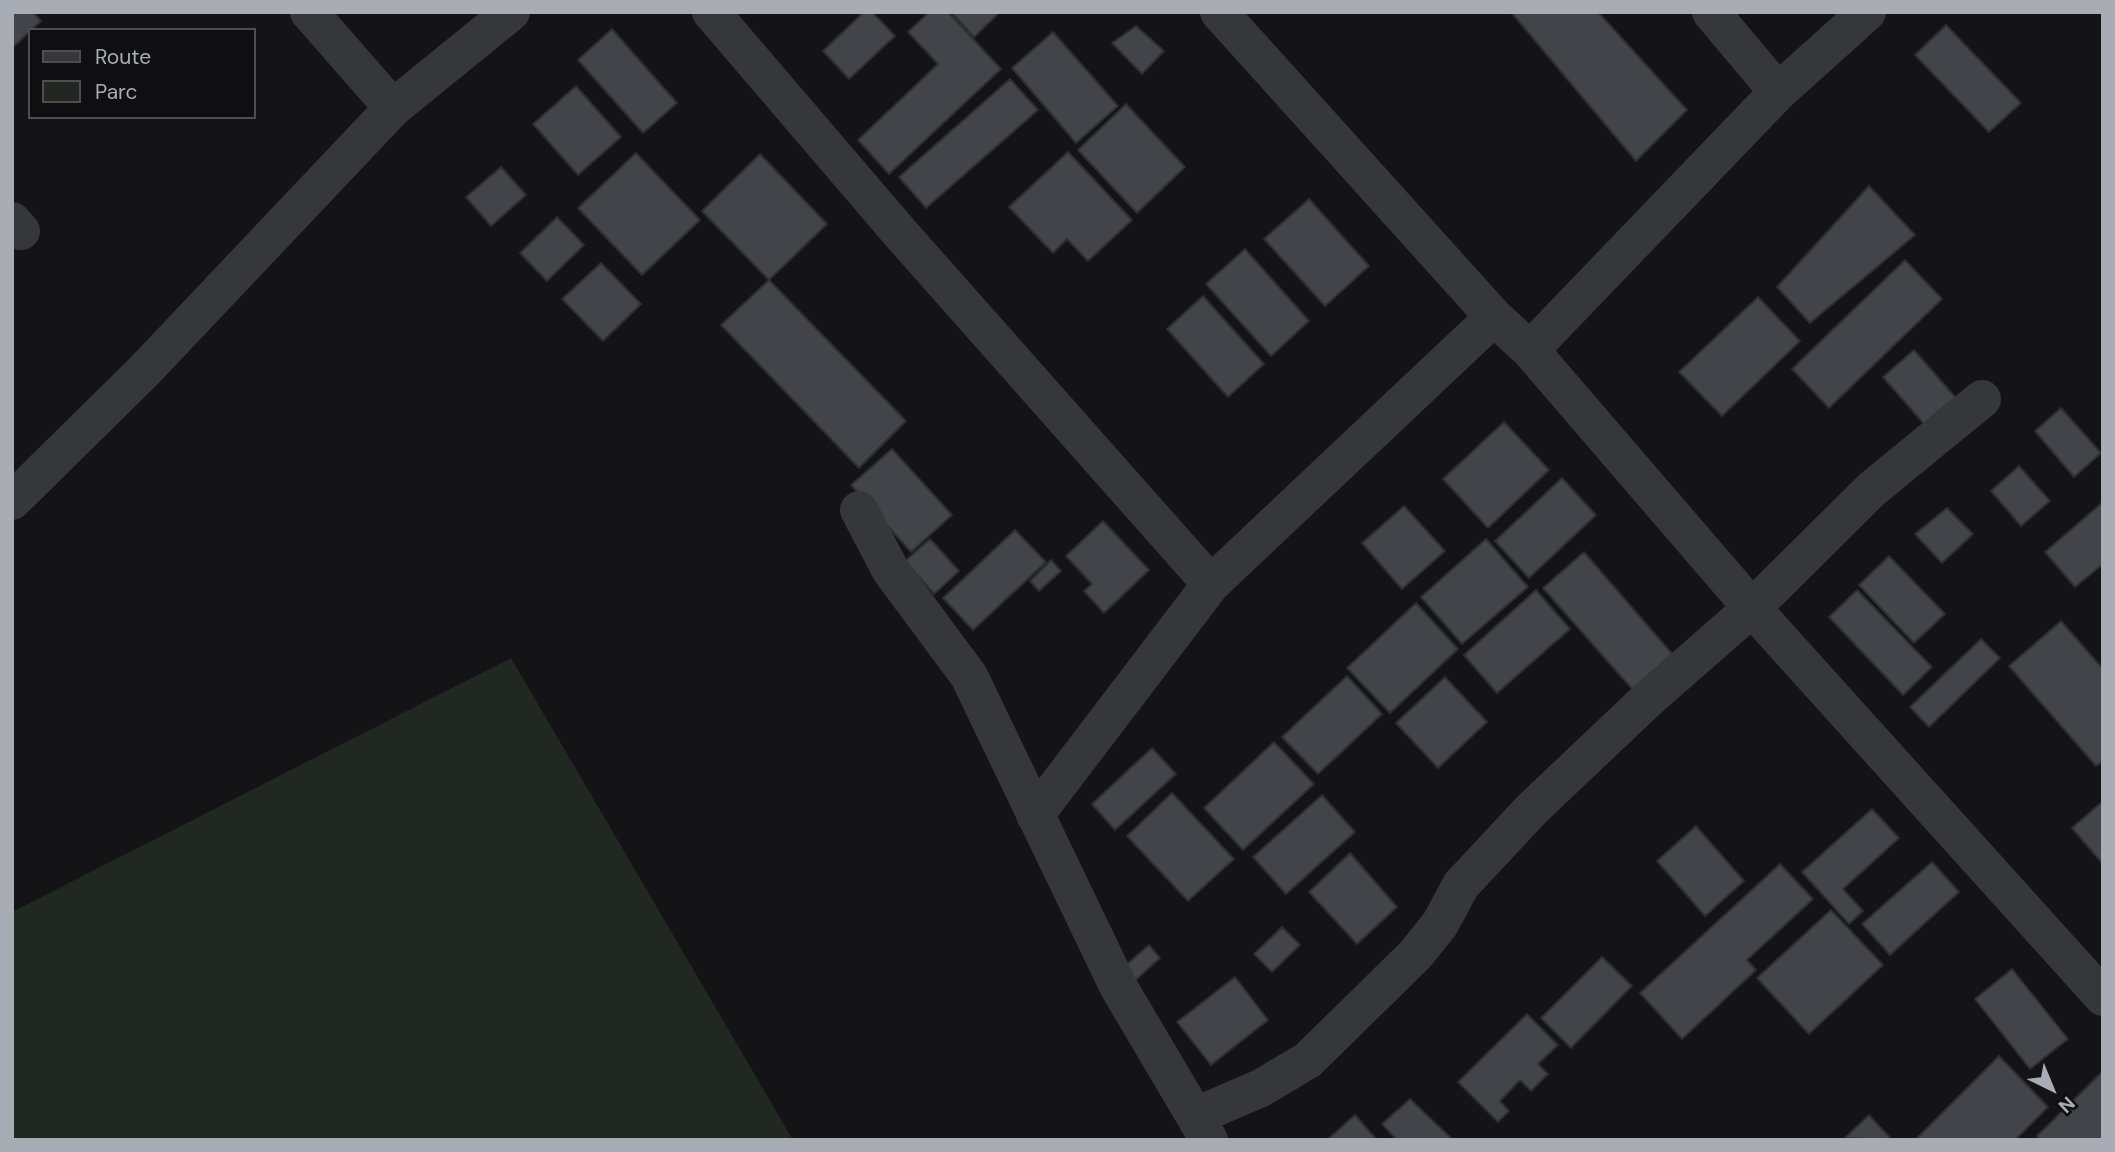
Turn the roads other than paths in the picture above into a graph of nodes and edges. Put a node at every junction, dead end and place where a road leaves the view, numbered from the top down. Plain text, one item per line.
1 (309, 12) edge
2 (511, 12) edge
3 (711, 12) edge
4 (1219, 12) edge
5 (1711, 12) edge
6 (1867, 12) edge
7 (1778, 92) junction
8 (393, 108) junction
9 (1494, 317) junction
10 (1530, 350) junction
11 (1982, 399) dead end
12 (12, 501) edge
13 (859, 510) dead end
14 (1210, 584) junction
15 (1752, 608) junction
16 (1035, 815) junction
17 (2103, 997) edge
18 (1203, 1128) edge

1 - 8 street
2 - 8 street
3 - 14 street
4 - 9 street
5 - 7 street
6 - 7 street
7 - 10 street
8 - 12 street
9 - 10 street
9 - 14 street
10 - 15 street
11 - 15 street
13 - 16 street
14 - 16 street
15 - 17 street
15 - 18 street
16 - 18 street

